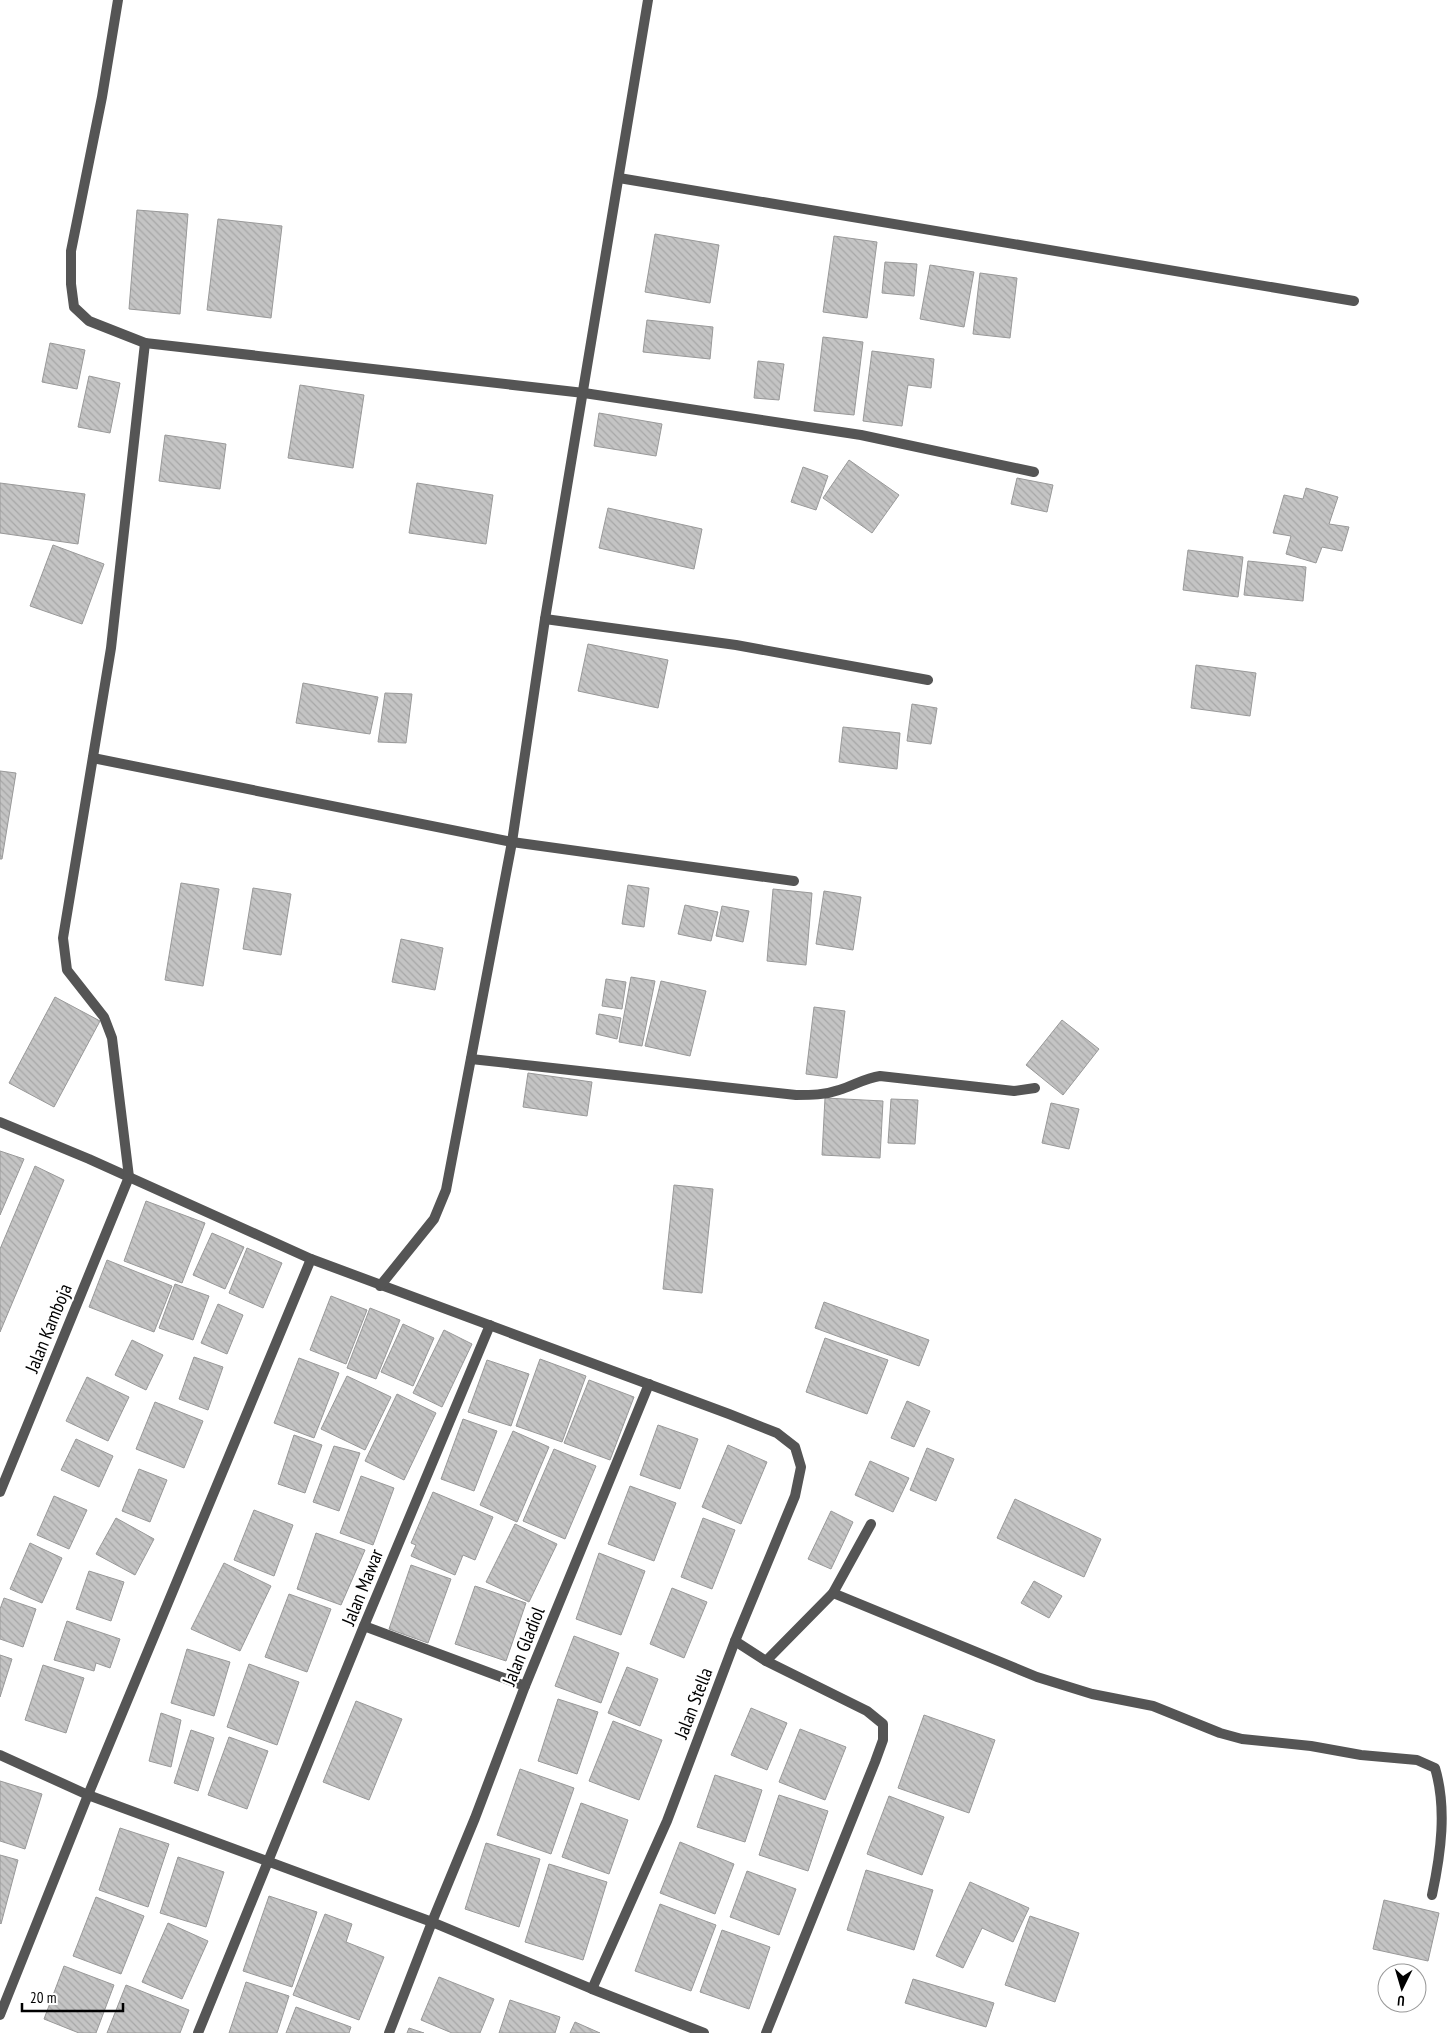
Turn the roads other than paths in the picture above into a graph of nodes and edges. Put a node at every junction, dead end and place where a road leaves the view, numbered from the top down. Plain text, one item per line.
1 (118, 0) edge
2 (648, 0) edge
3 (619, 178) junction
4 (1354, 301) dead end
5 (146, 343) junction
6 (584, 393) junction
7 (1034, 472) dead end
8 (545, 619) junction
9 (928, 680) dead end
10 (93, 758) junction
11 (512, 842) junction
12 (794, 881) dead end
13 (471, 1059) junction
14 (1035, 1088) dead end
15 (0, 1122) edge
16 (129, 1177) junction
17 (311, 1259) junction
18 (380, 1286) junction
19 (490, 1325) junction
20 (649, 1384) junction
21 (0, 1492) edge
22 (871, 1524) dead end
23 (833, 1593) junction
24 (364, 1626) junction
25 (735, 1641) junction
26 (766, 1661) junction
27 (525, 1686) junction
28 (0, 1755) edge
29 (88, 1795) junction
30 (269, 1863) junction
31 (1432, 1895) dead end
32 (432, 1922) junction
33 (592, 1990) junction
34 (0, 2016) edge
35 (198, 2033) edge
36 (389, 2033) edge
37 (704, 2033) edge
38 (766, 2033) edge

1 - 5 street
2 - 3 street
3 - 4 street
3 - 6 street
5 - 6 street
5 - 10 street
6 - 7 street
6 - 8 street
8 - 9 street
8 - 11 street
10 - 11 street
10 - 16 street
11 - 12 street
11 - 13 street
13 - 14 street
13 - 18 street
15 - 16 street, Jalan Stella
16 - 17 street, Jalan Stella
16 - 21 street, Jalan Kamboja
17 - 18 street, Jalan Stella
17 - 29 street
18 - 19 street, Jalan Stella
19 - 20 street, Jalan Stella
19 - 24 street, Jalan Mawar
20 - 25 street, Jalan Stella
20 - 27 street, Jalan Gladiol
22 - 23 street
23 - 26 street
23 - 31 street
24 - 27 street
24 - 30 street, Jalan Mawar
25 - 26 street
25 - 33 street, Jalan Stella
26 - 38 street
27 - 32 street, Jalan Gladiol
28 - 29 street
29 - 30 street
29 - 34 street
30 - 32 street
30 - 35 street, Jalan Mawar
32 - 33 street
32 - 36 street, Jalan Gladiol
33 - 37 street

